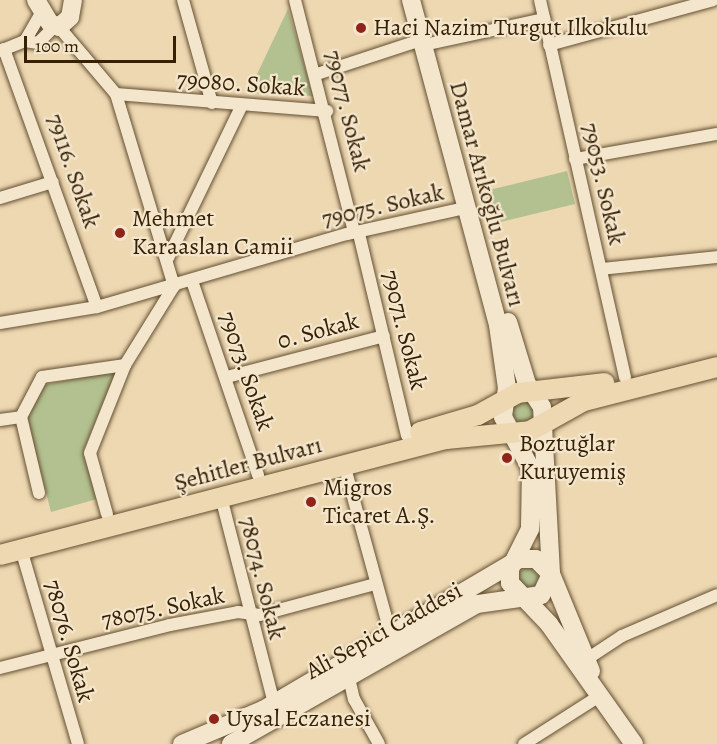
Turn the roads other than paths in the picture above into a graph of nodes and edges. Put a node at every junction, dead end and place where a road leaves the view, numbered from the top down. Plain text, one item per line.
1 (183, 0) edge
2 (295, 0) edge
3 (411, 0) edge
4 (423, 0) edge
5 (540, 0) edge
6 (713, 0) edge
7 (39, 5) edge
8 (64, 17) edge
9 (543, 19) junction
10 (25, 41) junction
11 (427, 41) junction
12 (549, 45) junction
13 (2, 50) edge
14 (318, 74) junction
15 (116, 94) junction
16 (212, 103) junction
17 (242, 105) junction
18 (327, 111) junction
19 (717, 134) edge
20 (575, 159) junction
21 (53, 182) junction
22 (0, 198) edge
23 (465, 208) junction
24 (357, 233) junction
25 (717, 257) edge
26 (168, 258) junction
27 (601, 269) junction
28 (192, 281) junction
29 (174, 286) junction
30 (97, 307) junction
31 (0, 323) edge
32 (384, 336) junction
33 (717, 354) edge
34 (125, 366) junction
35 (717, 367) edge
36 (228, 377) junction
37 (625, 378) junction
38 (534, 392) junction
39 (504, 401) junction
40 (21, 417) junction
41 (0, 420) edge
42 (545, 422) junction
43 (512, 432) junction
44 (407, 435) junction
45 (344, 465) junction
46 (258, 475) junction
47 (39, 493) dead end
48 (221, 497) junction
49 (107, 514) junction
50 (0, 542) edge
51 (21, 549) junction
52 (0, 555) edge
53 (513, 562) junction
54 (551, 574) junction
55 (375, 584) junction
56 (717, 595) edge
57 (524, 599) junction
58 (249, 614) junction
59 (391, 636) junction
60 (51, 654) junction
61 (581, 663) junction
62 (0, 668) edge
63 (349, 678) junction
64 (601, 695) junction
65 (274, 704) junction
66 (78, 744) edge
67 (182, 744) edge
68 (231, 744) edge
69 (379, 744) edge
70 (524, 744) edge
71 (634, 744) edge

1 - 16 street
2 - 14 street, 79077. Sokak
3 - 11 main road, Damar Arıkoğlu Bulvarı
4 - 11 main road, Damar Arıkoğlu Bulvarı
5 - 9 street, 79053. Sokak
6 - 12 street
7 - 8 main road
7 - 10 street
8 - 10 street
8 - 15 street
9 - 11 street
9 - 12 street, 79053. Sokak
10 - 13 street
11 - 14 street
11 - 23 main road, Damar Arıkoğlu Bulvarı
11 - 38 main road, Damar Arıkoğlu Bulvarı
12 - 20 street, 79053. Sokak
13 - 21 street, 79116. Sokak
14 - 18 street, 79077. Sokak
15 - 16 street, 79080. Sokak
15 - 26 street
16 - 17 street, 79080. Sokak
17 - 18 street, 79080. Sokak
17 - 26 street
18 - 24 street, 79077. Sokak
19 - 20 street
20 - 27 street, 79053. Sokak
21 - 22 street
21 - 30 street, 79116. Sokak
23 - 24 street, 79075. Sokak
23 - 39 main road, Damar Arıkoğlu Bulvarı
24 - 28 street, 79075. Sokak
24 - 32 street, 79071. Sokak
25 - 27 street
26 - 29 street
27 - 37 street, 79053. Sokak
28 - 29 street, 79075. Sokak
28 - 36 street, 79073. Sokak
29 - 30 street, 79075. Sokak
29 - 34 street
30 - 31 street, 79075. Sokak
32 - 36 street, 0. Sokak
32 - 44 street, 79071. Sokak
33 - 37 main road
34 - 40 street
34 - 49 street
35 - 42 main road
36 - 46 street, 79073. Sokak
37 - 38 main road
38 - 39 main road
38 - 42 main road
39 - 43 main road
39 - 44 main road, Şehitler Bulvarı
40 - 41 street
40 - 47 street
42 - 43 main road
42 - 54 main road
43 - 45 main road, Şehitler Bulvarı
43 - 53 main road
44 - 46 main road, Şehitler Bulvarı
45 - 48 main road, Şehitler Bulvarı
45 - 55 street
46 - 49 main road, Şehitler Bulvarı
48 - 51 main road, Şehitler Bulvarı
48 - 58 street, 78074. Sokak
49 - 50 main road, Şehitler Bulvarı
51 - 52 main road, Şehitler Bulvarı
51 - 60 street, 78076. Sokak
53 - 54 main road
53 - 57 main road
53 - 59 main road, Ali Sepici Caddesi
54 - 57 main road
54 - 61 main road
55 - 58 street, 78075. Sokak
55 - 59 street
56 - 61 street
57 - 61 main road
57 - 63 main road, Ali Sepici Caddesi
58 - 60 street, 78075. Sokak
58 - 65 street, 78074. Sokak
59 - 65 main road, Ali Sepici Caddesi
60 - 62 street, 78075. Sokak
60 - 66 street, 78076. Sokak
61 - 64 main road
63 - 68 main road, Ali Sepici Caddesi
63 - 69 street
64 - 70 street
64 - 71 main road
65 - 67 main road, Ali Sepici Caddesi

